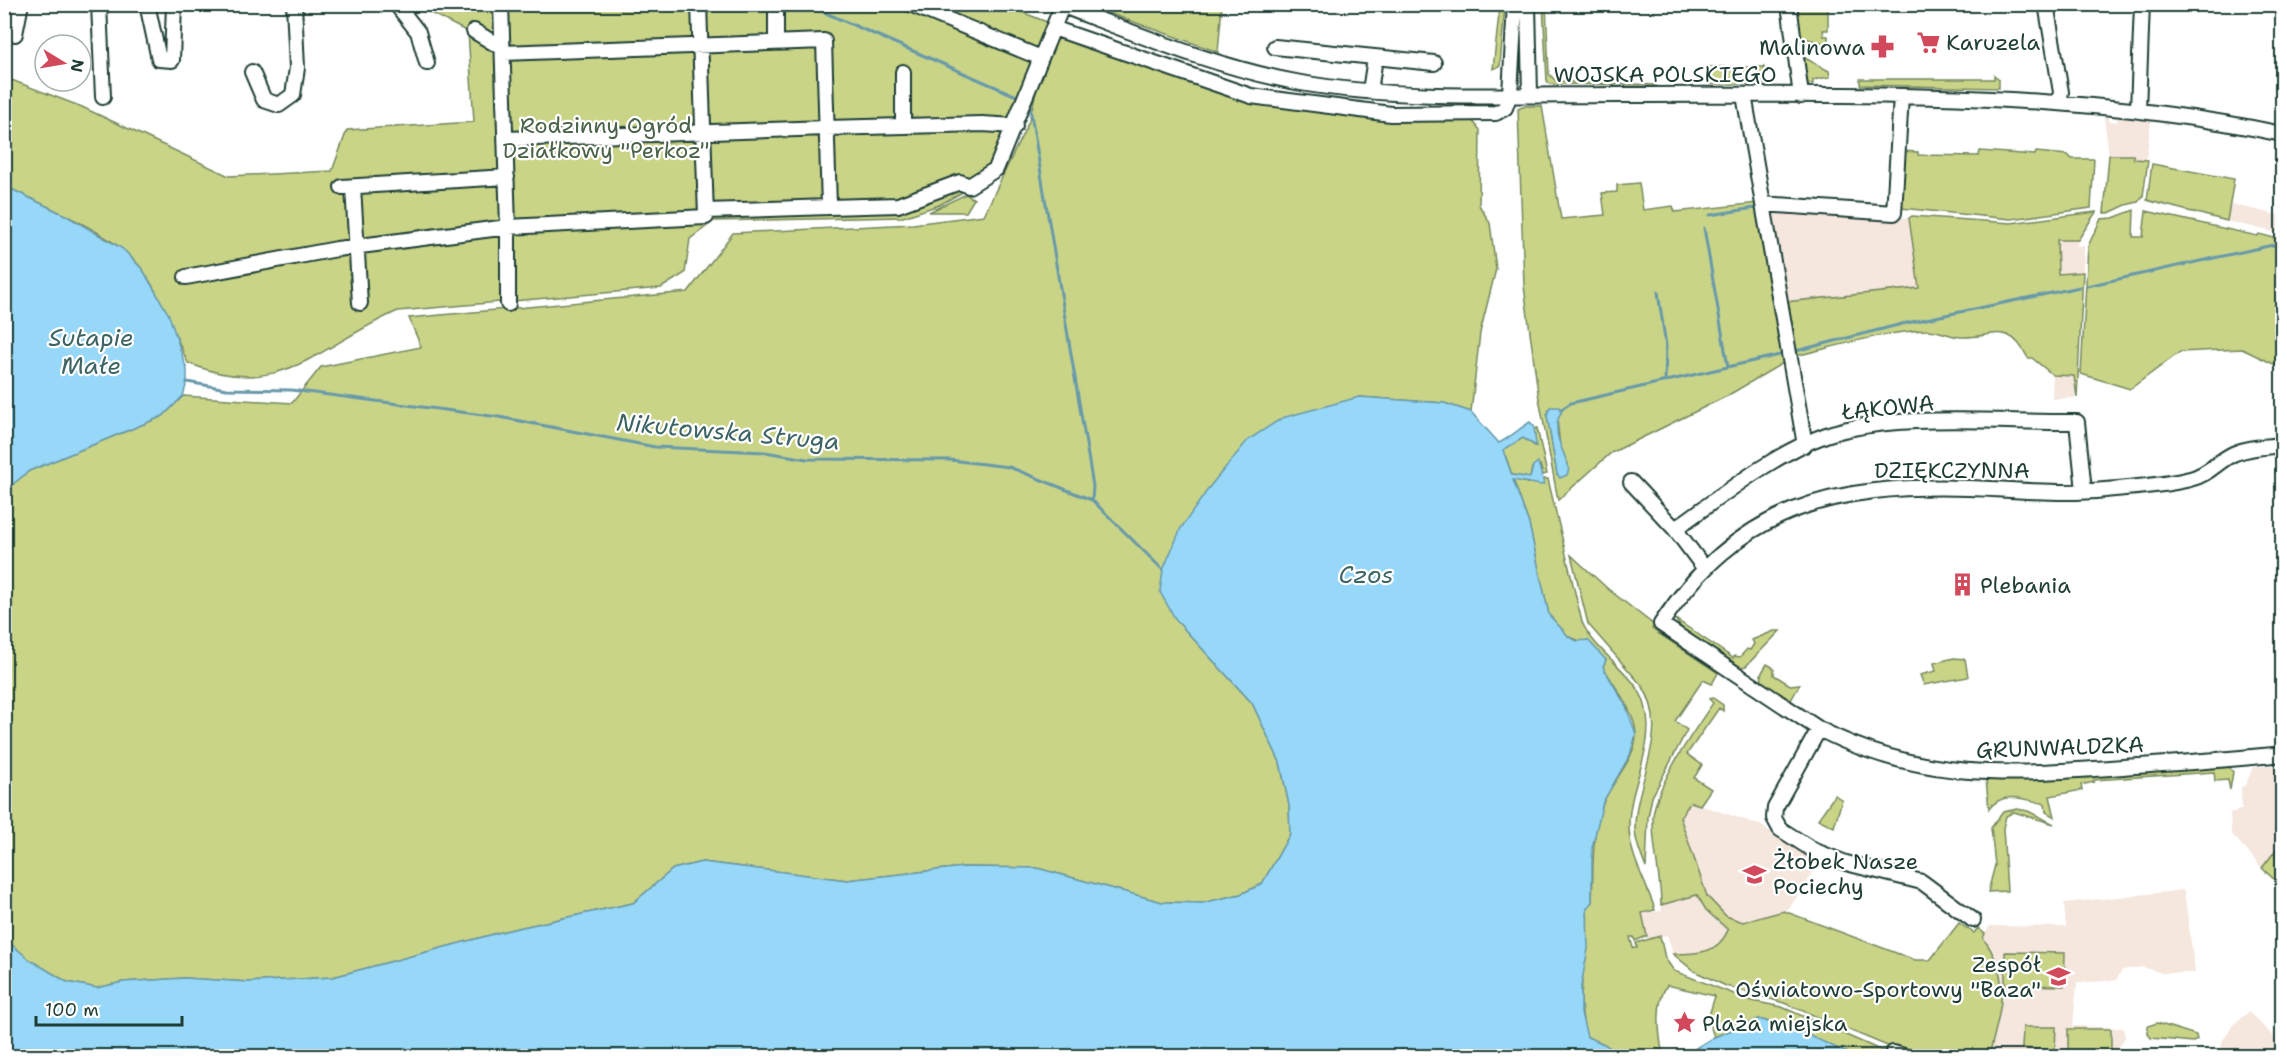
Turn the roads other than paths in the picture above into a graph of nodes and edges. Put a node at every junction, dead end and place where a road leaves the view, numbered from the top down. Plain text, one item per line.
1 (21, 4) edge
2 (99, 4) edge
3 (147, 4) edge
4 (174, 4) edge
5 (294, 4) edge
6 (396, 4) edge
7 (501, 4) edge
8 (699, 4) edge
9 (776, 4) edge
10 (910, 4) edge
11 (1515, 4) edge
12 (1528, 4) edge
13 (1789, 4) edge
14 (2046, 4) edge
15 (2142, 4) edge
16 (1060, 5) edge
17 (1053, 28) junction
18 (474, 31) dead end
19 (15, 34) dead end
20 (776, 42) junction
21 (701, 46) junction
22 (1275, 47) dead end
23 (503, 50) junction
24 (1041, 58) junction
25 (1375, 58) junction
26 (427, 63) dead end
27 (1434, 63) dead end
28 (252, 72) dead end
29 (903, 72) dead end
30 (1370, 91) junction
31 (1510, 94) junction
32 (1530, 94) junction
33 (1744, 95) junction
34 (1801, 96) junction
35 (1901, 96) junction
36 (103, 97) dead end
37 (2059, 103) junction
38 (2138, 110) junction
39 (903, 126) junction
40 (1015, 126) junction
41 (826, 128) junction
42 (704, 132) junction
43 (2283, 134) edge
44 (506, 139) junction
45 (507, 177) junction
46 (1763, 204) junction
47 (829, 207) junction
48 (706, 211) junction
49 (508, 227) junction
50 (357, 246) junction
51 (186, 277) dead end
52 (360, 303) dead end
53 (508, 304) dead end
54 (1805, 445) junction
55 (2283, 446) edge
56 (1631, 482) dead end
57 (2084, 491) junction
58 (1675, 529) junction
59 (1705, 569) junction
60 (1661, 624) joint
61 (1818, 729) junction
62 (2283, 754) edge
63 (1973, 920) dead end

1 - 19 street
2 - 36 street
3 - 4 street
5 - 28 street
6 - 26 street
7 - 23 street
8 - 21 street
9 - 20 street
10 - 24 street
11 - 31 street
12 - 32 street
13 - 34 street
14 - 37 street
15 - 38 street
16 - 17 street
16 - 30 street, WOJSKA POLSKIEGO
17 - 24 street
17 - 31 street
18 - 23 street
20 - 21 street
20 - 41 street
21 - 23 street
21 - 42 street
22 - 25 street
23 - 44 street
24 - 40 street
25 - 27 street
25 - 30 street
29 - 39 street
30 - 31 street, WOJSKA POLSKIEGO
31 - 32 street, WOJSKA POLSKIEGO
32 - 33 street, WOJSKA POLSKIEGO
33 - 34 street, WOJSKA POLSKIEGO
33 - 46 street
34 - 35 street, WOJSKA POLSKIEGO
35 - 37 street, WOJSKA POLSKIEGO
35 - 46 street
37 - 38 street, WOJSKA POLSKIEGO
38 - 43 street, WOJSKA POLSKIEGO
39 - 40 street
39 - 41 street
40 - 47 street
41 - 42 street
41 - 47 street
42 - 44 street
42 - 48 street
44 - 45 street
45 - 49 street
45 - 50 street
46 - 54 street
47 - 48 street
48 - 49 street
49 - 50 street
49 - 53 street
50 - 51 street
50 - 52 street
54 - 57 street, ŁĄKOWA
54 - 58 street, ŁĄKOWA
55 - 57 street, DZIĘKCZYNNA
56 - 58 street
57 - 59 street, DZIĘKCZYNNA
58 - 59 street
59 - 60 street, DZIĘKCZYNNA
60 - 61 street, GRUNWALDZKA
61 - 62 street, GRUNWALDZKA
61 - 63 street

